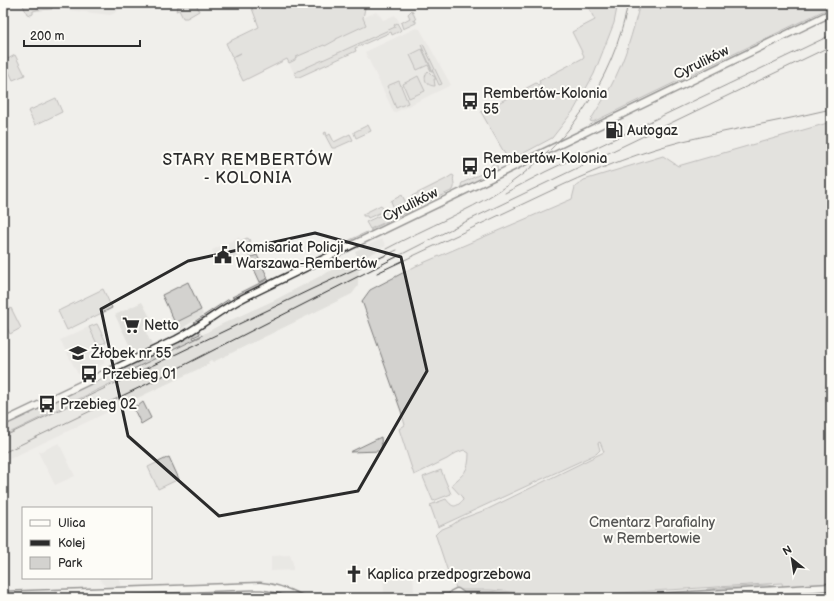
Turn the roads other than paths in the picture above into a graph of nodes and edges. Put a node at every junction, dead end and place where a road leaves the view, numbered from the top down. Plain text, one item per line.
1 (831, 13) edge
2 (3, 422) edge
3 (831, 587) edge
4 (3, 595) edge
5 (462, 597) edge
6 (300, 598) edge
7 (429, 598) edge
8 (451, 598) edge
9 (517, 598) edge
10 (642, 598) edge

1 - 2 main road, Cyrulików
3 - 10 main road
4 - 6 main road
5 - 8 main road
5 - 9 main road
7 - 8 main road

